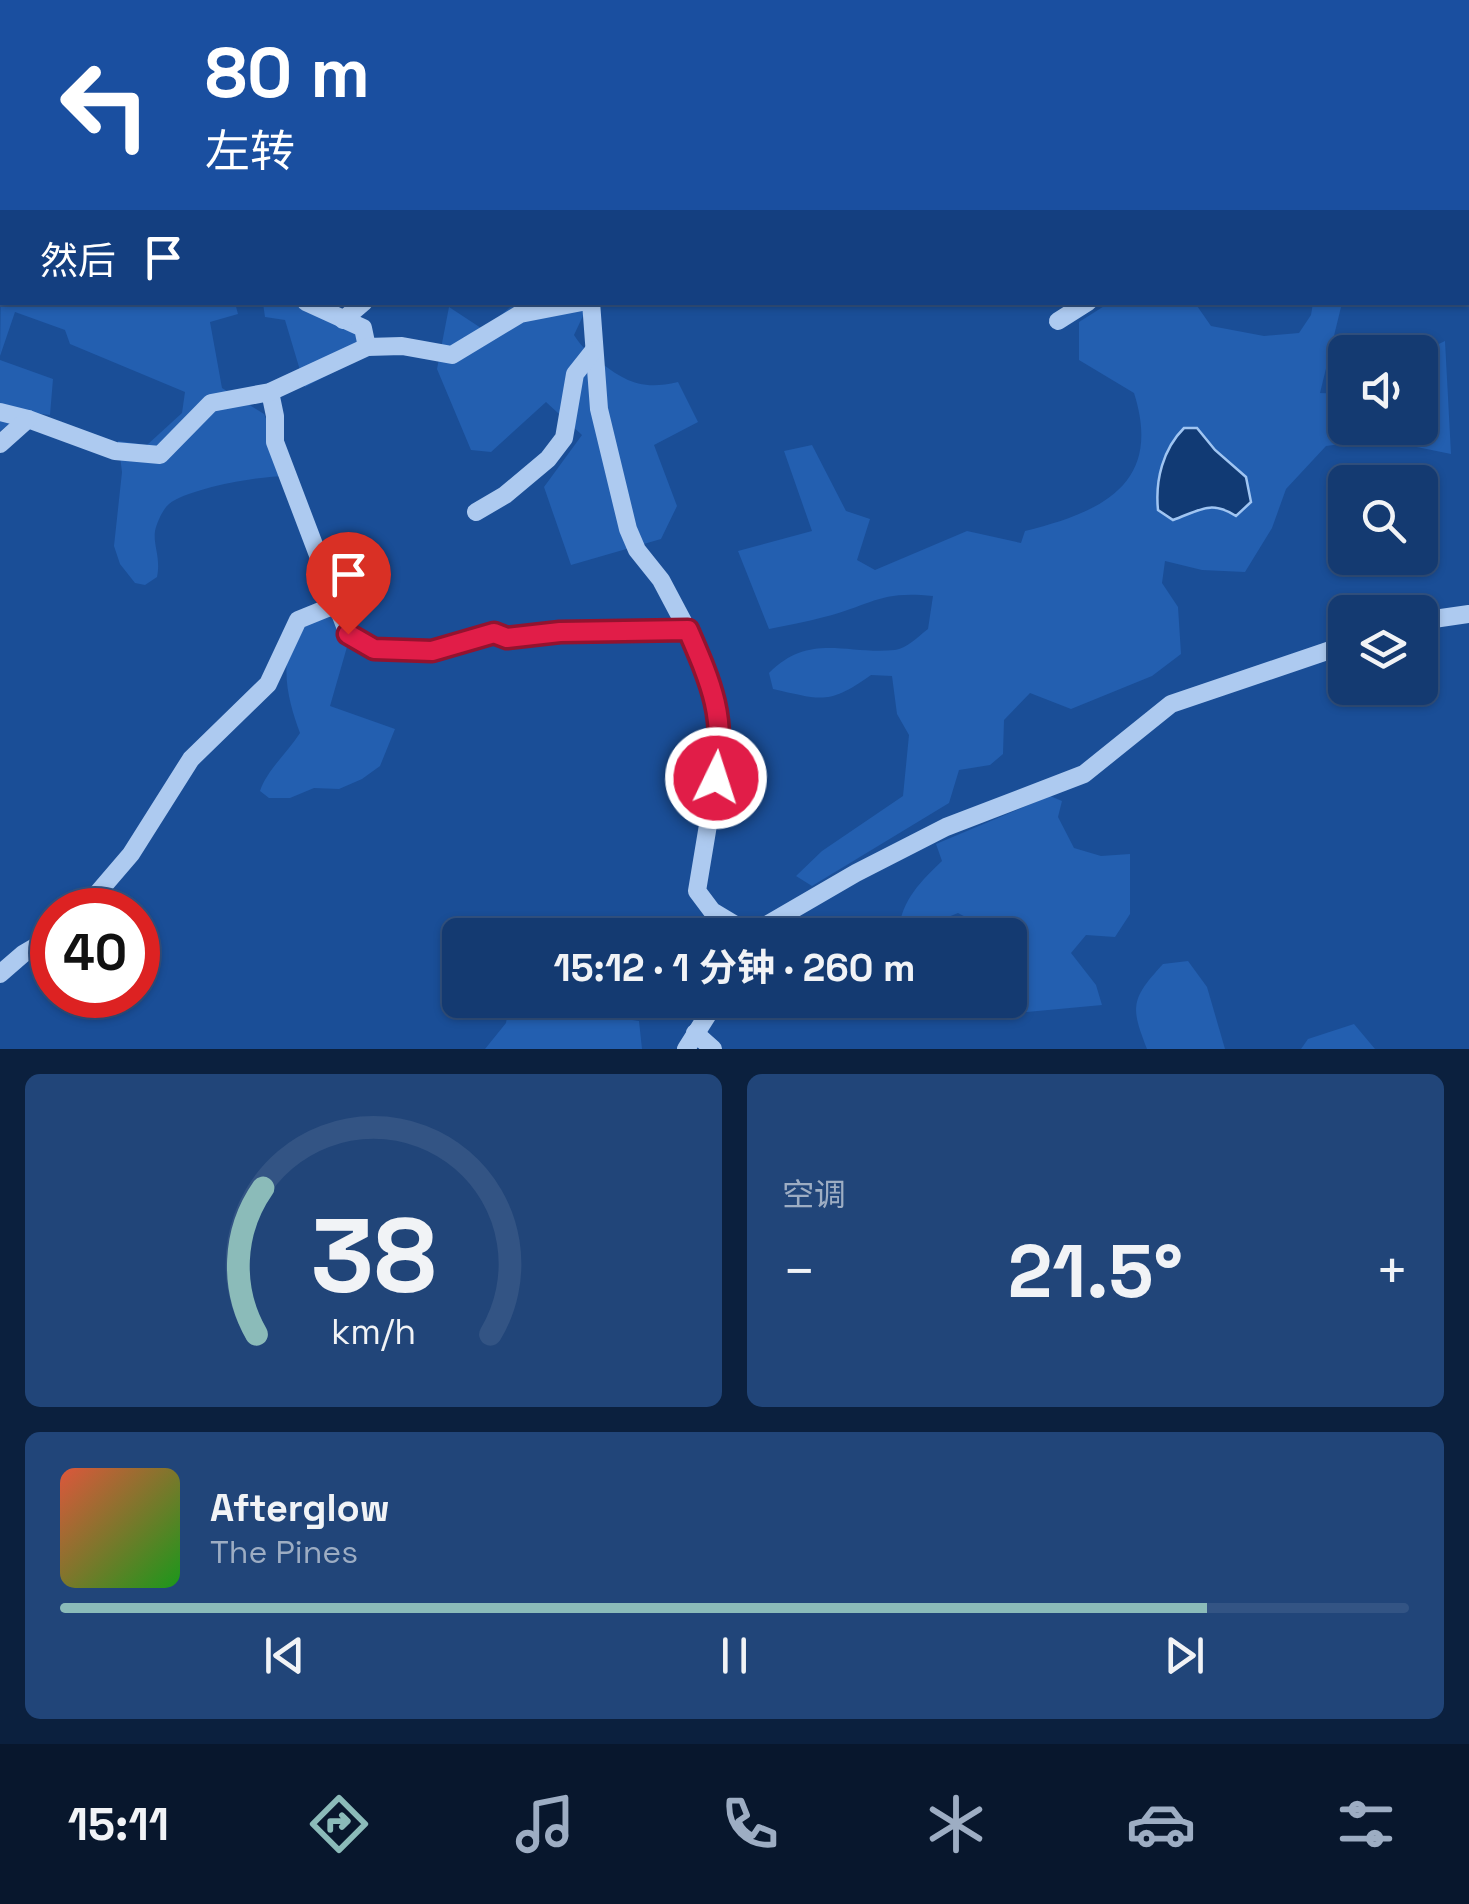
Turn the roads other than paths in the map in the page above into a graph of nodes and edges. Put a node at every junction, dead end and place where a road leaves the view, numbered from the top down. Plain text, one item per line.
1 (312, 305) edge
2 (360, 305) edge
3 (566, 305) edge
4 (591, 305) edge
5 (1083, 305) edge
6 (343, 320) junction
7 (1058, 321) dead end
8 (367, 347) junction
9 (594, 350) junction
10 (270, 392) junction
11 (0, 412) edge
12 (28, 419) junction
13 (0, 444) edge
14 (476, 512) dead end
15 (335, 605) junction
16 (1469, 614) edge
17 (1438, 618) edge
18 (688, 630) junction
19 (1328, 651) edge
20 (102, 888) edge
21 (725, 918) edge
22 (778, 918) edge
23 (30, 950) edge
24 (0, 974) edge
25 (706, 1018) edge
26 (691, 1041) edge
27 (713, 1049) edge

1 - 6 street
2 - 6 street
3 - 8 street
4 - 9 street
5 - 7 street
6 - 8 street
8 - 10 street
9 - 14 street
9 - 18 street
10 - 12 street
10 - 15 street
11 - 12 street
12 - 13 street
15 - 18 street
15 - 20 street
16 - 17 street
18 - 21 street
19 - 22 street
23 - 24 street
25 - 26 street
26 - 27 street

